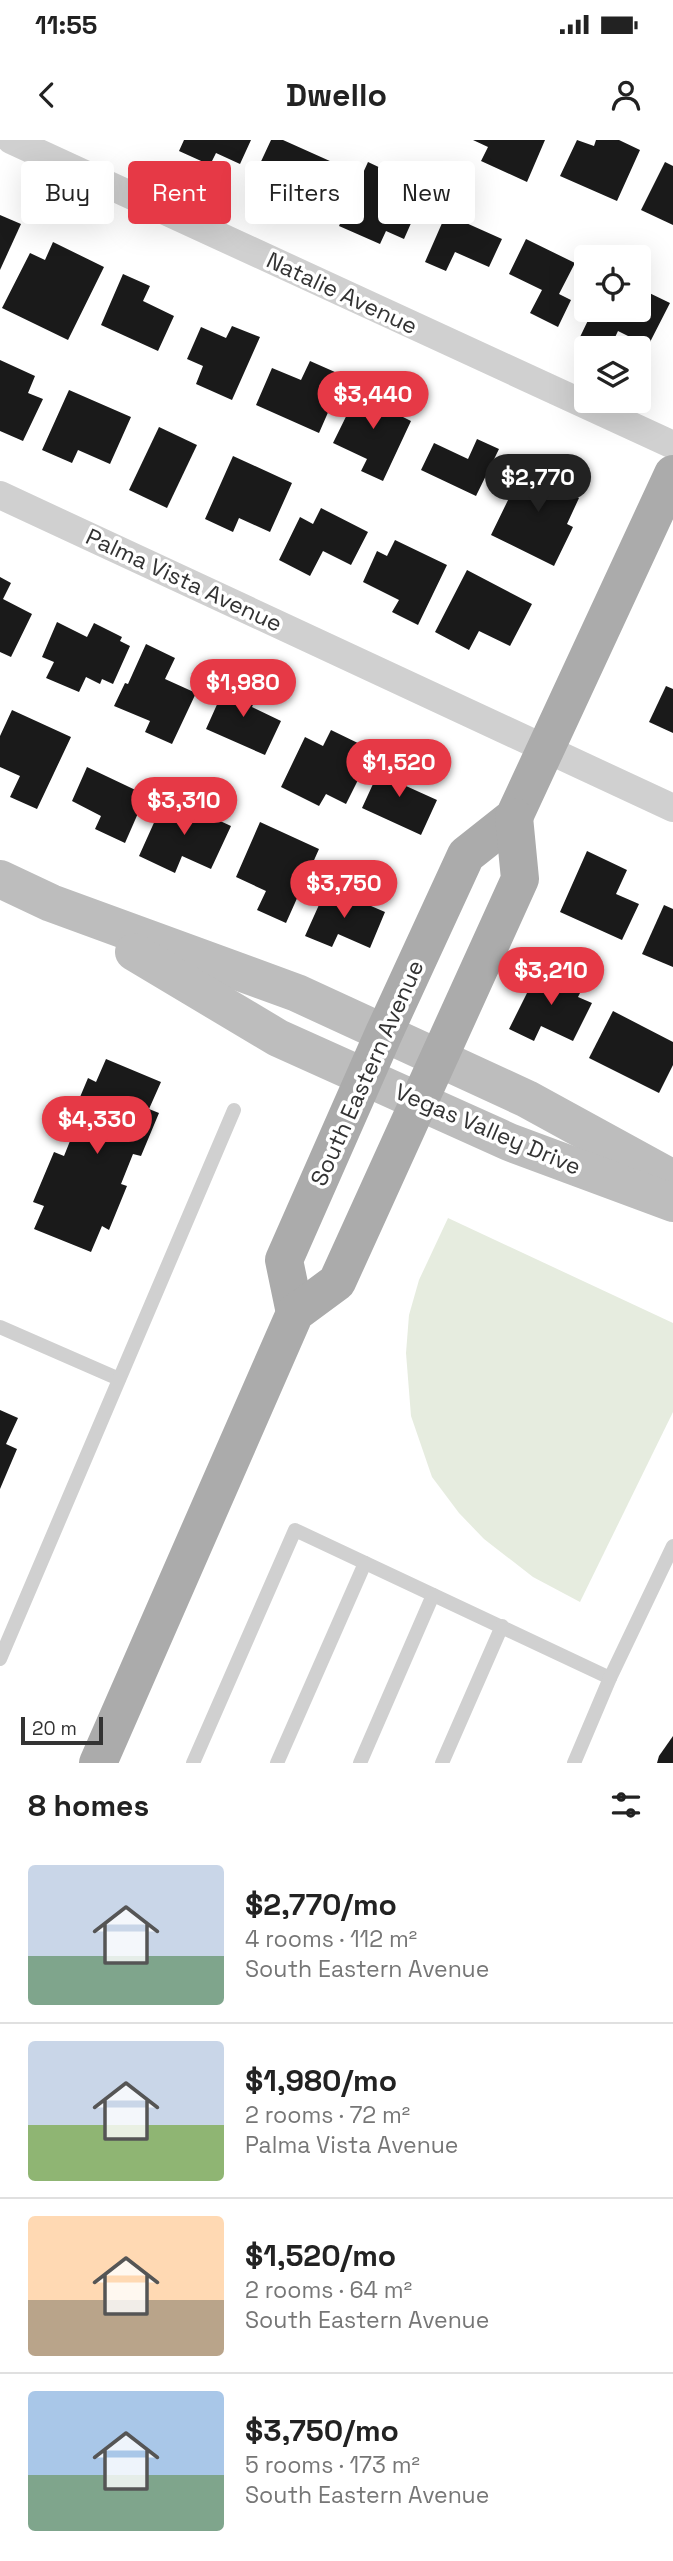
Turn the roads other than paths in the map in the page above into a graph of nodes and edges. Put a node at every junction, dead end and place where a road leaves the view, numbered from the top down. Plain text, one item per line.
1 (11, 140) edge
2 (673, 445) edge
3 (673, 474) edge
4 (0, 495) edge
5 (546, 748) junction
6 (673, 808) edge
7 (514, 817) junction
8 (0, 879) edge
9 (51, 903) junction
10 (384, 1033) junction
11 (439, 1059) junction
12 (364, 1077) junction
13 (419, 1101) junction
14 (234, 1110) dead end
15 (673, 1180) edge
16 (673, 1203) edge
17 (295, 1313) junction
18 (0, 1326) edge
19 (119, 1379) junction
20 (671, 1556) edge
21 (365, 1563) junction
22 (433, 1595) junction
23 (502, 1626) junction
24 (0, 1659) edge
25 (610, 1678) junction
26 (98, 1763) edge
27 (193, 1763) edge
28 (277, 1763) edge
29 (360, 1763) edge
30 (442, 1763) edge
31 (574, 1763) edge

1 - 2 street, Natalie Avenue
3 - 5 main road, South Eastern Avenue
4 - 5 street, Palma Vista Avenue
5 - 6 street, Palma Vista Avenue
5 - 7 main road, South Eastern Avenue
7 - 10 main road, South Eastern Avenue
7 - 11 main road
8 - 9 street, Vegas Valley Drive
9 - 10 street, Vegas Valley Drive
9 - 12 street, Vegas Valley Drive
10 - 11 street, Vegas Valley Drive
10 - 12 main road, South Eastern Avenue
11 - 13 main road
11 - 15 street, Vegas Valley Drive
12 - 13 street, Vegas Valley Drive
12 - 17 main road, South Eastern Avenue
13 - 16 street, Vegas Valley Drive
13 - 17 main road
14 - 19 lane
17 - 26 main road
18 - 19 lane
19 - 24 lane
20 - 25 lane
21 - 22 lane
21 - 27 lane
21 - 28 lane
22 - 23 lane
22 - 29 lane
23 - 25 lane
23 - 30 lane
25 - 31 lane

